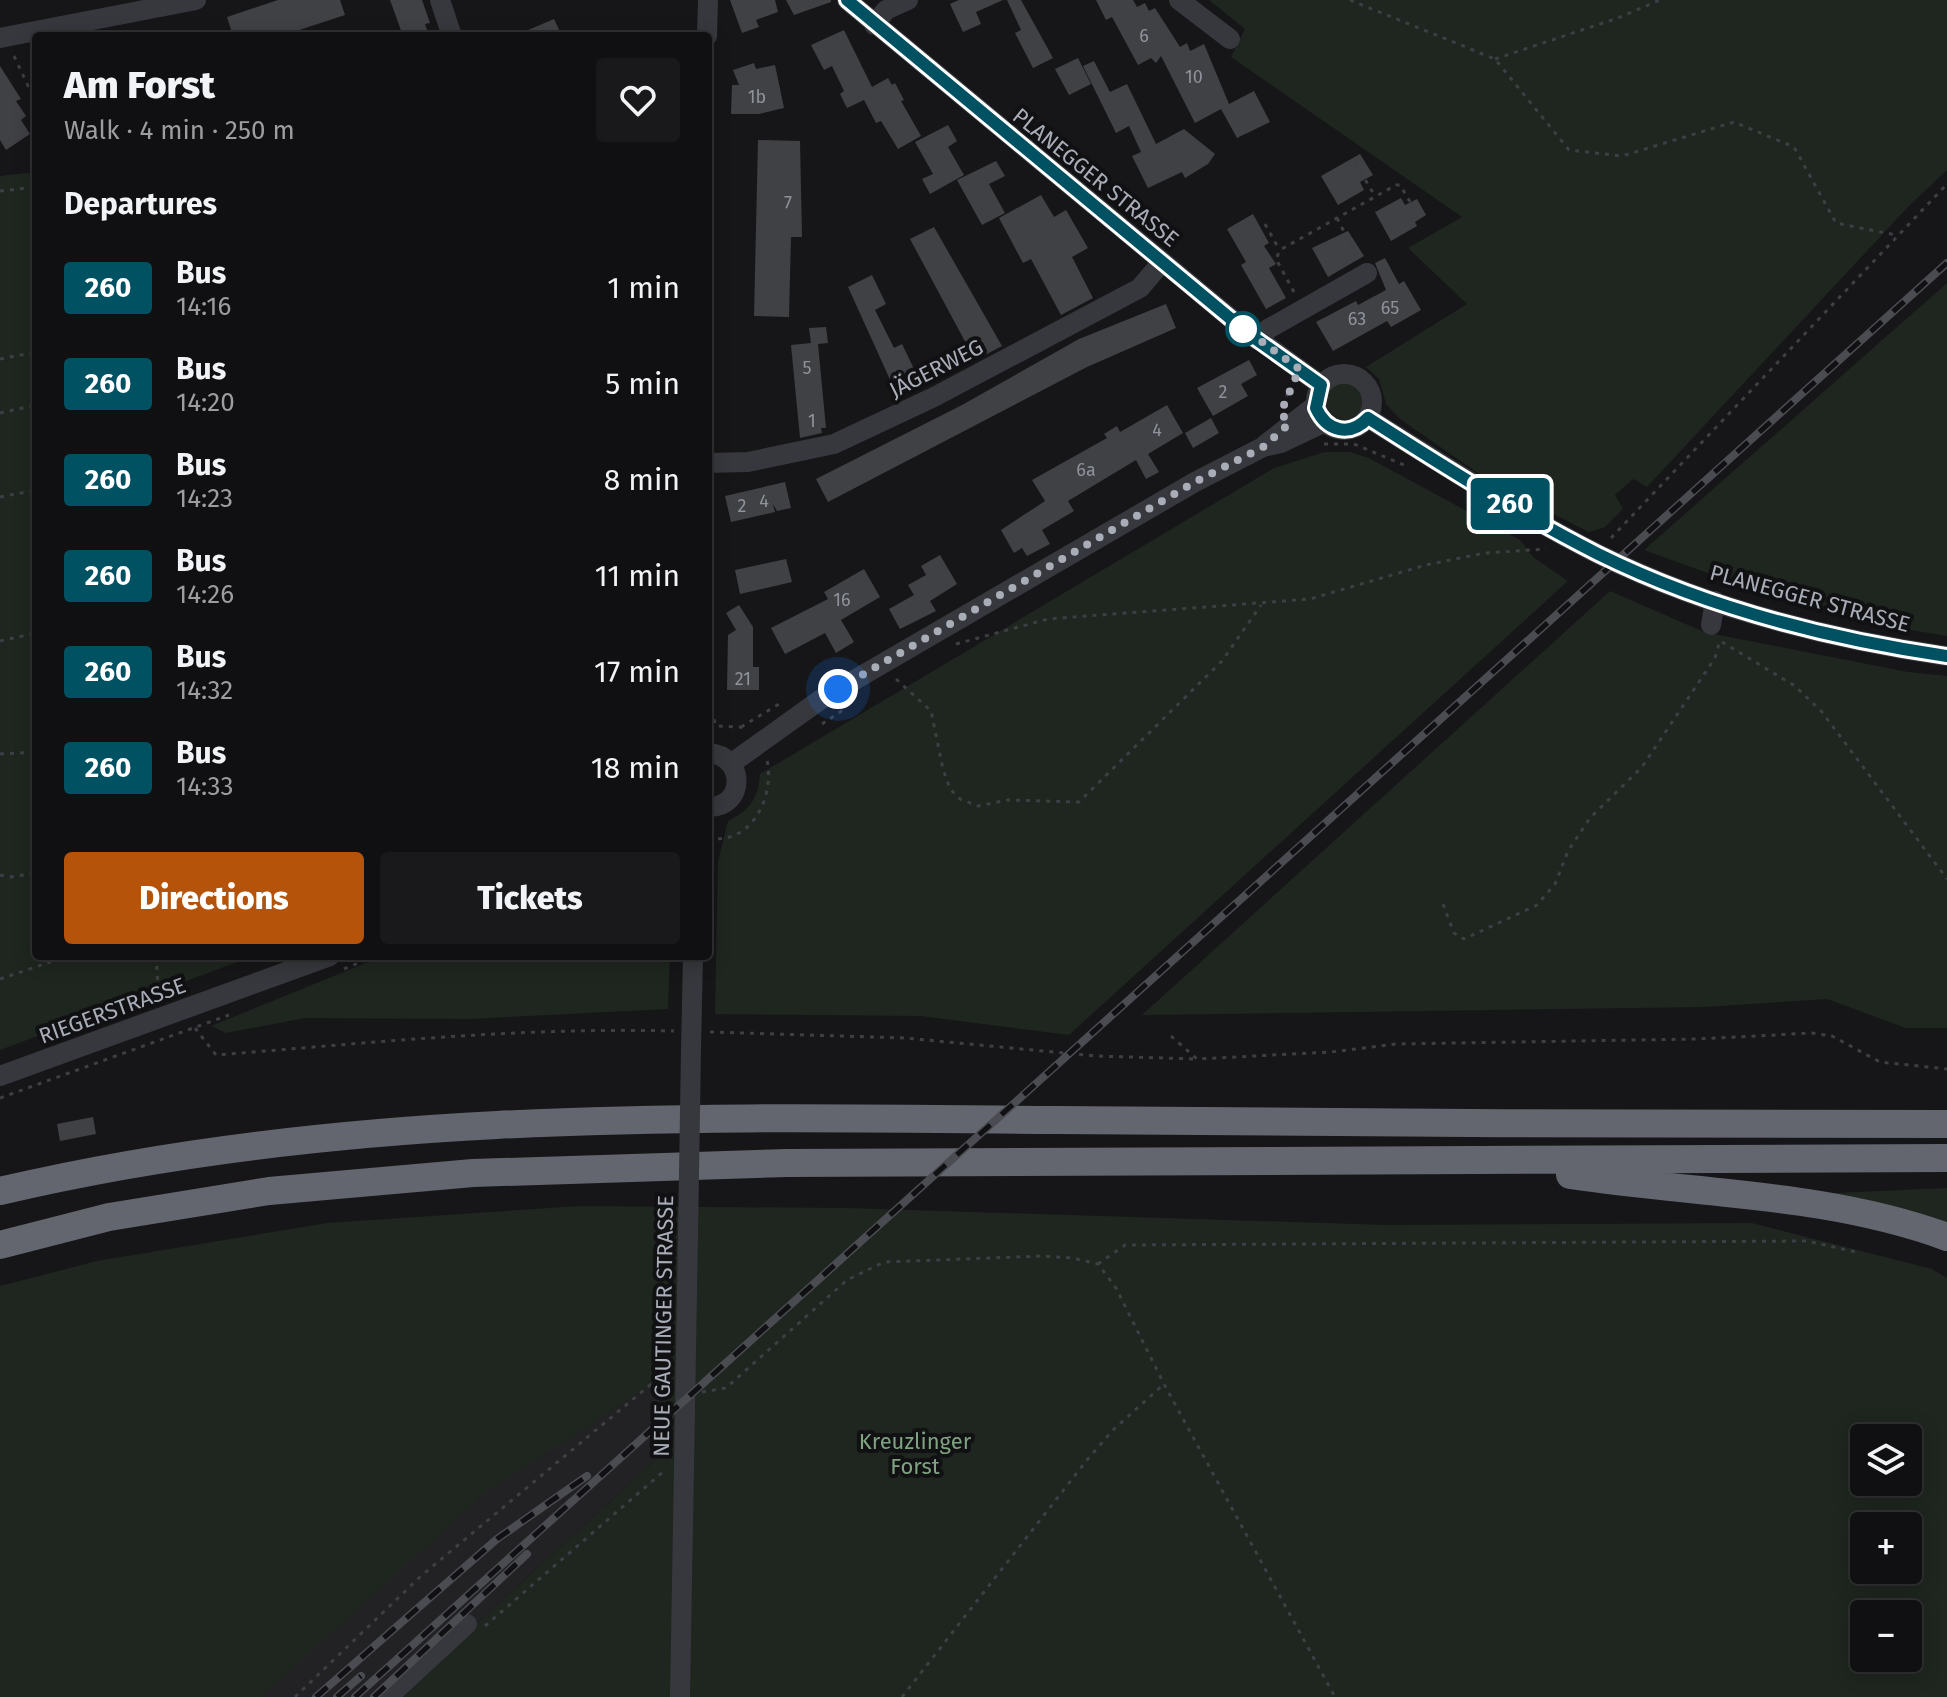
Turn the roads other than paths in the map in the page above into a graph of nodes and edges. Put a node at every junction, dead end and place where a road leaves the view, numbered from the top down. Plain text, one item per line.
1 (440, 0) edge
2 (708, 0) edge
3 (847, 0) edge
4 (908, 0) edge
5 (1179, 0) edge
6 (186, 1) edge
7 (874, 25) junction
8 (451, 32) edge
9 (707, 32) edge
10 (2, 34) edge
11 (1230, 39) dead end
12 (1162, 262) junction
13 (1367, 273) dead end
14 (1257, 340) junction
15 (1320, 404) junction
16 (1368, 418) junction
17 (1263, 447) junction
18 (712, 463) edge
19 (1715, 601) junction
20 (1715, 632) road end
21 (1947, 656) edge
22 (712, 753) edge
23 (732, 763) junction
24 (712, 806) edge
25 (319, 960) edge
26 (693, 960) edge
27 (0, 1076) edge
28 (1947, 1124) edge
29 (1947, 1158) edge
30 (1487, 1163) junction
31 (0, 1191) edge
32 (1947, 1237) edge
33 (0, 1245) edge
34 (471, 1629) road end
35 (388, 1697) edge
36 (680, 1697) edge

1 - 8 street
2 - 9 street
3 - 7 street, PLANEGGER STRASSE
4 - 7 street
5 - 11 street
6 - 10 street
7 - 12 street, PLANEGGER STRASSE
12 - 14 street, PLANEGGER STRASSE
12 - 18 street, JÄGERWEG
13 - 14 street
14 - 15 street, PLANEGGER STRASSE
15 - 16 street
15 - 16 street
15 - 17 street
15 - 17 street
16 - 19 street, PLANEGGER STRASSE
17 - 23 street
19 - 20 street
19 - 21 street, PLANEGGER STRASSE
22 - 23 street
23 - 24 street
25 - 27 street, RIEGERSTRASSE
26 - 36 street, NEUE GAUTINGER STRASSE, bridge
28 - 31 highway
29 - 30 highway
30 - 32 highway
30 - 33 highway
34 - 35 street

